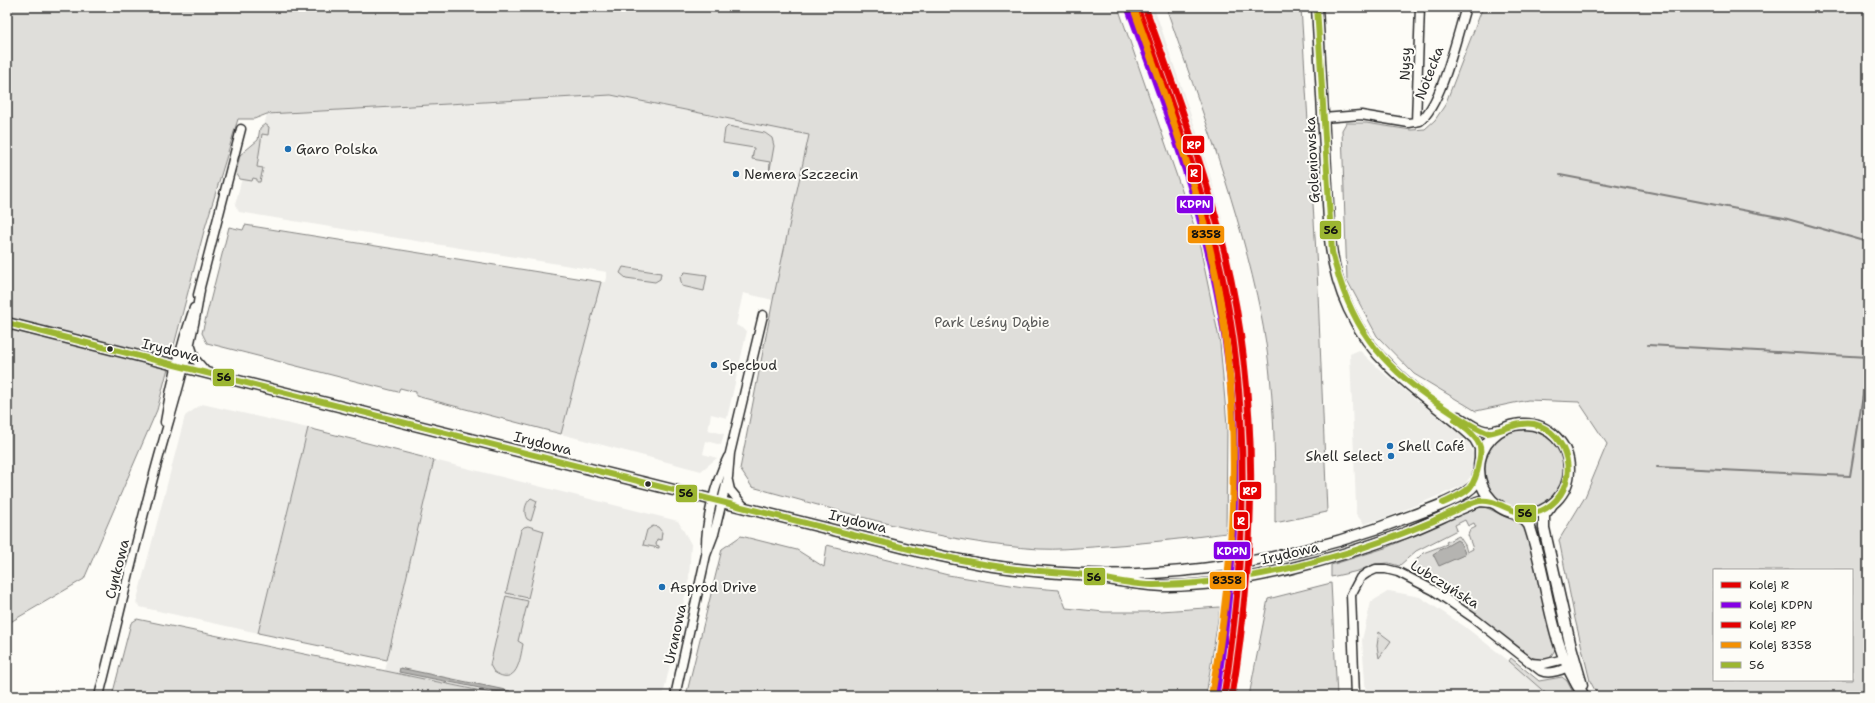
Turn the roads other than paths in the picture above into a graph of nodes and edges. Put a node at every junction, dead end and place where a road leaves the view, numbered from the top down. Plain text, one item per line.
1 (1317, 7) edge
2 (1420, 7) edge
3 (1466, 7) edge
4 (1324, 118) junction
5 (1416, 122) junction
6 (241, 128) dead end
7 (200, 290) junction
8 (764, 315) dead end
9 (7, 323) edge
10 (191, 342) junction
11 (181, 367) junction
12 (207, 373) junction
13 (1426, 397) junction
14 (1500, 430) junction
15 (730, 453) junction
16 (1480, 459) junction
17 (1479, 469) junction
18 (728, 477) junction
19 (718, 501) junction
20 (1553, 503) junction
21 (1500, 506) junction
22 (745, 508) junction
23 (1512, 512) junction
24 (1076, 574) junction
25 (1568, 662) junction
26 (99, 696) edge
27 (675, 696) edge
28 (1355, 696) edge
29 (1584, 696) edge

1 - 4 street, Goleniowska
2 - 5 street, Nysy
3 - 5 street, Notecka
4 - 5 street
4 - 13 street, Goleniowska
6 - 7 street
7 - 10 street
7 - 11 street
8 - 15 street
9 - 11 street, Irydowa
10 - 11 street
10 - 12 street
11 - 12 street, Irydowa
11 - 26 street, Cynkowa
12 - 19 street, Irydowa
13 - 14 street, Goleniowska
13 - 16 street, Goleniowska
14 - 16 street
14 - 20 street
15 - 18 street
15 - 19 street
16 - 17 street
17 - 21 street
17 - 24 street, Irydowa
18 - 19 street
18 - 22 street
19 - 22 street, Irydowa
19 - 27 street, Uranowa
20 - 23 street
20 - 25 street
21 - 23 street
21 - 24 street, Irydowa
22 - 24 street, Irydowa
23 - 25 street
25 - 28 street, Lubczyńska
25 - 29 street

